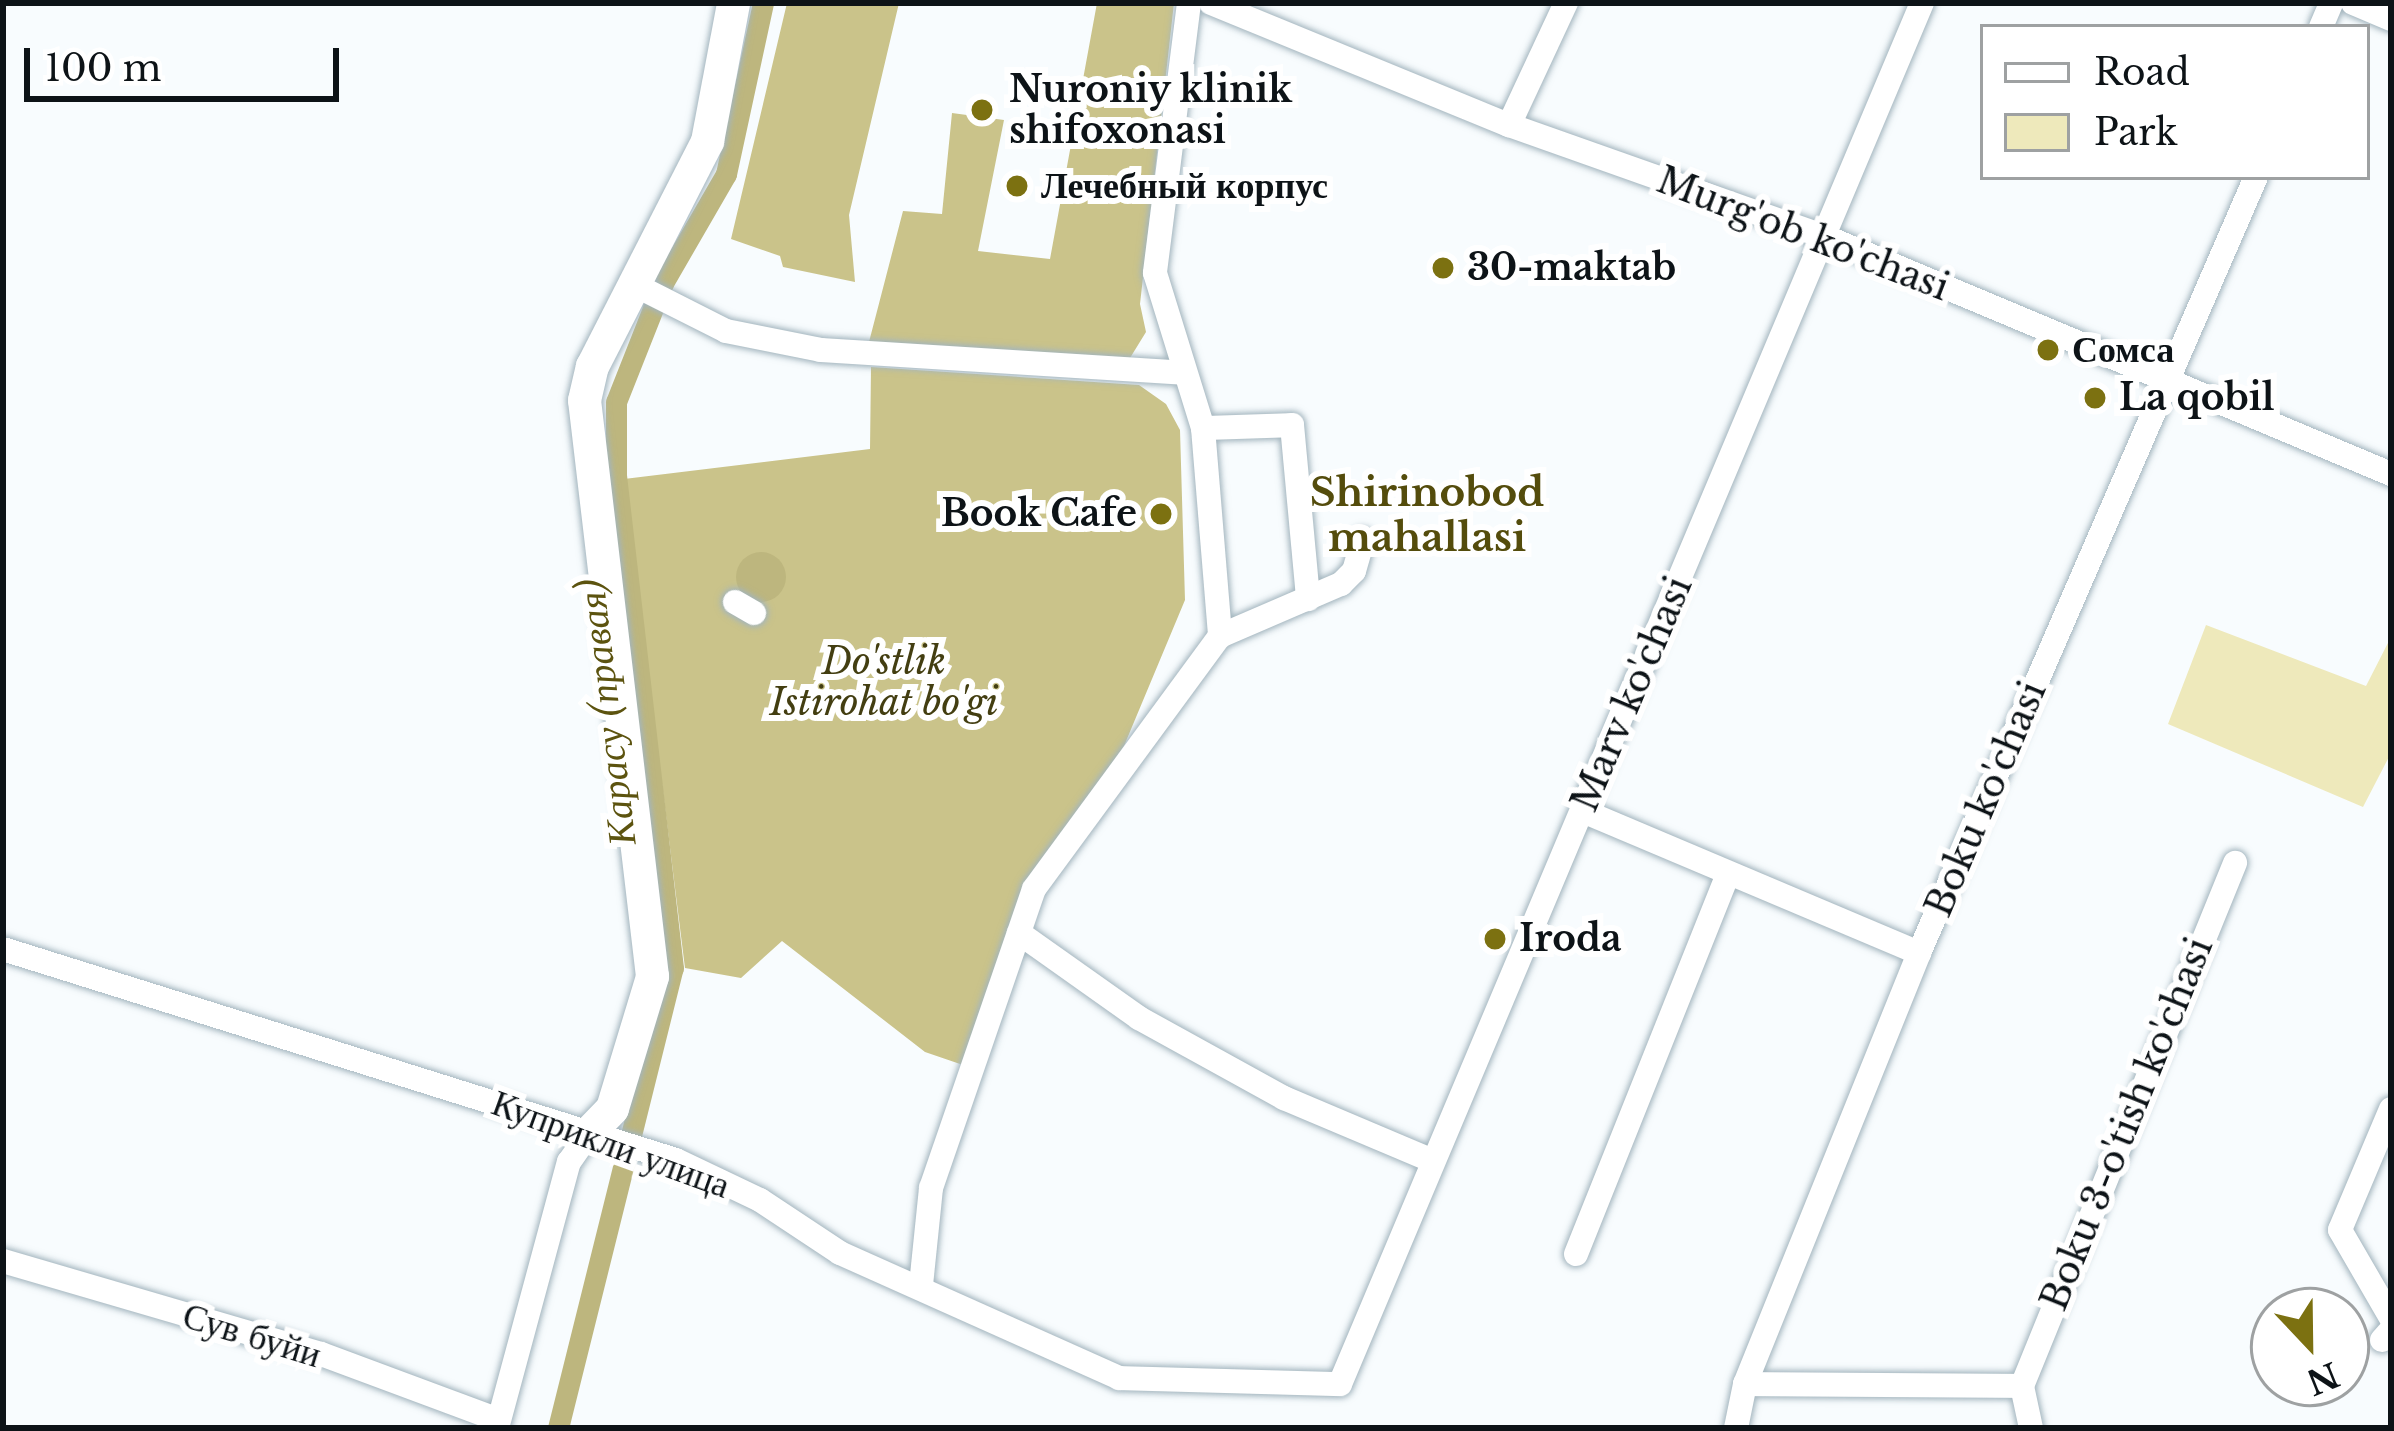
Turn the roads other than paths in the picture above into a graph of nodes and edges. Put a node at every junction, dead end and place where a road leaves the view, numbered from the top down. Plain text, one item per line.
1 (733, 3) edge
2 (1189, 3) edge
3 (1211, 3) edge
4 (1565, 3) edge
5 (2353, 3) edge
6 (1919, 4) edge
7 (2391, 19) edge
8 (1509, 125) junction
9 (2255, 180) edge
10 (1826, 237) junction
11 (638, 287) junction
12 (1183, 373) junction
13 (2166, 382) junction
14 (1203, 428) junction
15 (2391, 474) edge
16 (1363, 540) dead end
17 (1308, 599) junction
18 (1220, 636) junction
19 (1583, 812) junction
20 (2235, 863) dead end
21 (1726, 877) junction
22 (1018, 933) junction
23 (3, 949) edge
24 (1919, 953) junction
25 (2391, 1109) edge
26 (601, 1134) junction
27 (1430, 1160) junction
28 (1576, 1254) dead end
29 (3, 1261) edge
30 (921, 1285) junction
31 (2388, 1329) edge
32 (1340, 1384) joint
33 (1744, 1384) junction
34 (2022, 1386) junction
35 (497, 1424) edge
36 (1736, 1428) edge
37 (2030, 1428) edge

1 - 11 street
2 - 12 street
3 - 8 street, Murg'ob ko'chasi
4 - 8 street
5 - 7 street
6 - 10 street, Marv ko'chasi
8 - 10 street, Murg'ob ko'chasi
9 - 13 street, Boku ko'chasi
10 - 13 street, Murg'ob ko'chasi
10 - 19 street, Marv ko'chasi
11 - 12 street
11 - 26 street
12 - 14 street
13 - 15 street, Murg'ob ko'chasi
13 - 24 street, Boku ko'chasi
14 - 17 street
14 - 18 street
16 - 17 street
17 - 18 street
18 - 22 street
19 - 21 street
19 - 27 street, Marv ko'chasi
20 - 34 street, Boku 3-o'tish ko'chasi
21 - 24 street
21 - 28 street
22 - 27 street
22 - 30 street
23 - 26 street, Куприкли улица
24 - 33 street, Boku ko'chasi
25 - 31 street
26 - 30 street, Куприкли улица
26 - 35 street
27 - 32 street, Marv ko'chasi
29 - 35 street, Сув буйи
30 - 32 street, Куприкли улица
33 - 34 street
33 - 36 street, Boku ko'chasi
34 - 37 street

